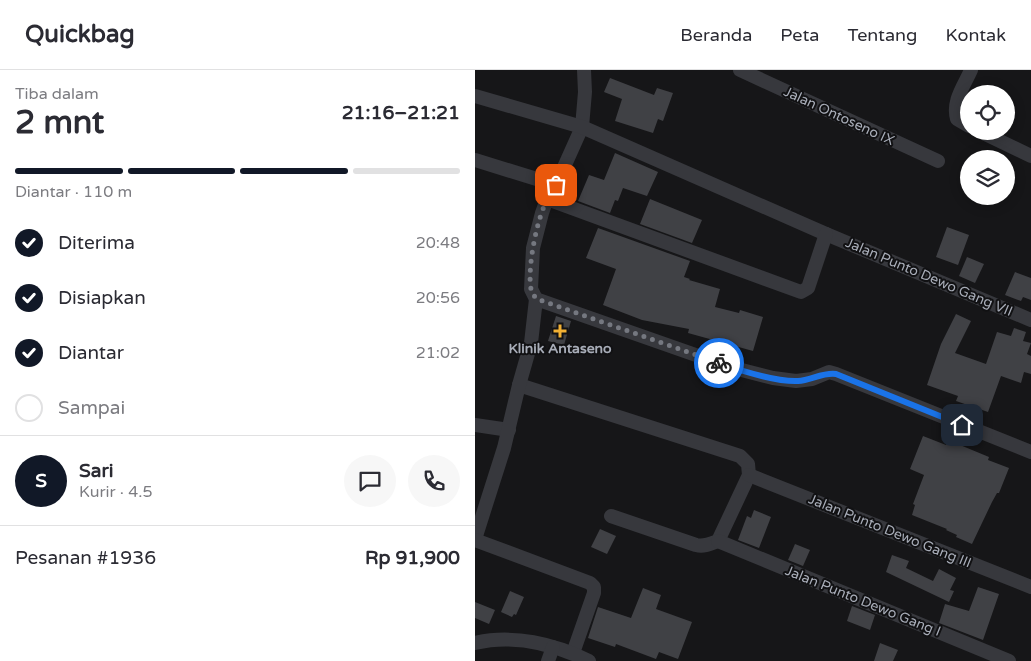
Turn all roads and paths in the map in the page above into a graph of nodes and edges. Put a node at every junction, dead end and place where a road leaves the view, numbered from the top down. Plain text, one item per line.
1 (584, 70) edge
2 (740, 70) edge
3 (971, 70) edge
4 (964, 85) edge
5 (960, 94) edge
6 (475, 96) edge
7 (960, 121) edge
8 (582, 127) junction
9 (998, 140) edge
10 (1031, 156) edge
11 (475, 160) edge
12 (938, 161) dead end
13 (556, 185) junction
14 (547, 199) junction
15 (826, 234) junction
16 (537, 299) junction
17 (1031, 320) edge
18 (519, 385) junction
19 (475, 425) edge
20 (509, 430) junction
21 (1031, 452) edge
22 (749, 475) junction
23 (611, 516) dead end
24 (479, 520) edge
25 (475, 540) edge
26 (718, 541) junction
27 (1031, 586) edge
28 (475, 643) edge
29 (553, 647) junction
30 (573, 653) junction
31 (548, 661) edge
32 (589, 661) edge
33 (1009, 661) edge

1 - 8 street
2 - 12 street, Jalan Ontoseno IX
3 - 4 street
5 - 7 street
6 - 8 street, Jalan Punto Dewo Gang VII
8 - 13 street
8 - 15 street, Jalan Punto Dewo Gang VII
9 - 10 street
11 - 13 street
13 - 14 street
14 - 15 street
14 - 16 street
15 - 17 street, Jalan Punto Dewo Gang VII
16 - 18 street
16 - 21 street
18 - 20 street
18 - 22 street
19 - 20 street
20 - 24 street
22 - 26 street
22 - 27 street, Jalan Punto Dewo Gang III
23 - 26 street
24 - 25 street
25 - 30 street
26 - 33 street, Jalan Punto Dewo Gang I
28 - 29 street
29 - 30 street
29 - 31 street
30 - 32 street

